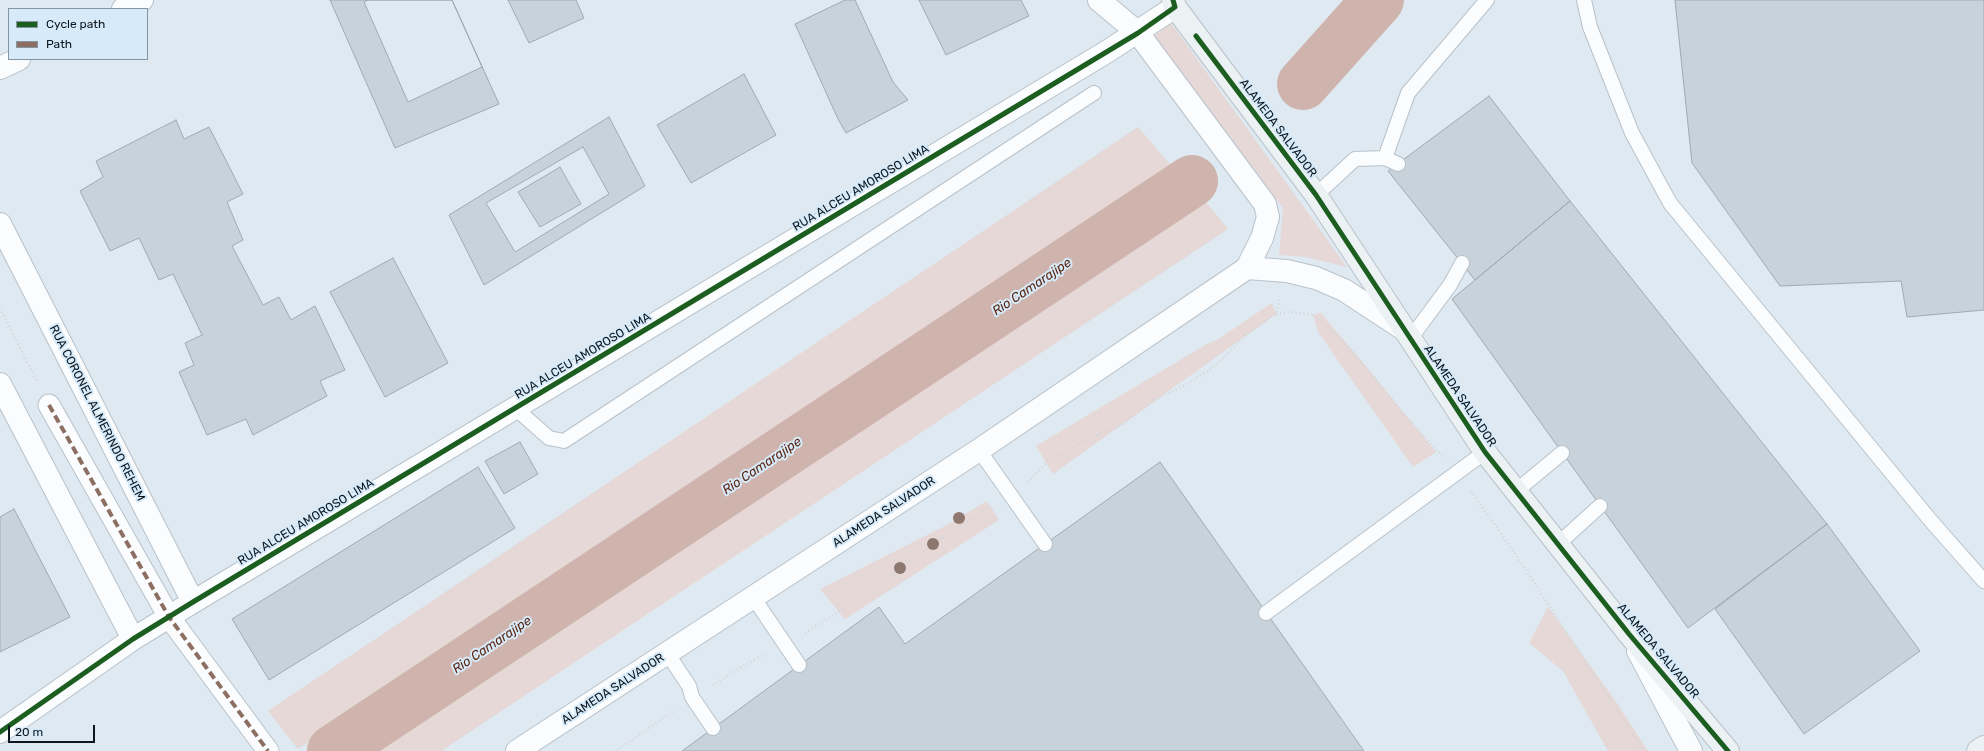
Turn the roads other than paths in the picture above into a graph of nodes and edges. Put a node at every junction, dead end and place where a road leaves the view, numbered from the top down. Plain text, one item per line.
1 (142, 0) edge
2 (1099, 0) edge
3 (1487, 0) edge
4 (1584, 0) edge
5 (1174, 4) edge
6 (125, 8) edge
7 (1138, 33) junction
8 (17, 60) edge
9 (0, 68) edge
10 (1094, 93) dead end
11 (1385, 158) junction
12 (1398, 164) dead end
13 (1314, 192) junction
14 (0, 224) edge
15 (1462, 263) dead end
16 (1247, 268) junction
17 (1406, 333) junction
18 (0, 384) edge
19 (49, 404) road end
20 (515, 408) junction
21 (979, 450) junction
22 (1485, 452) junction
23 (1562, 453) dead end
24 (1516, 490) junction
25 (1600, 506) dead end
26 (1045, 544) dead end
27 (1558, 544) junction
28 (1984, 581) edge
29 (753, 597) junction
30 (193, 602) junction
31 (1266, 613) dead end
32 (169, 617) junction
33 (1629, 634) junction
34 (133, 639) junction
35 (667, 653) junction
36 (798, 666) dead end
37 (713, 728) dead end
38 (0, 732) edge
39 (1984, 747) edge
40 (268, 751) edge
41 (517, 751) edge
42 (1691, 751) edge
43 (1728, 751) edge
44 (1978, 751) edge

1 - 6 street
2 - 7 street
3 - 11 lane
4 - 28 lane
5 - 7 street, RUA ALCEU AMOROSO LIMA
5 - 13 main road, ALAMEDA SALVADOR
7 - 16 street, ALAMEDA SALVADOR
7 - 20 street, RUA ALCEU AMOROSO LIMA
8 - 9 street
10 - 20 lane
11 - 12 lane
11 - 13 lane
13 - 17 main road, ALAMEDA SALVADOR
14 - 30 street, RUA CORONEL ALMERINDO REHEM
15 - 17 lane
16 - 17 street, ALAMEDA SALVADOR
16 - 21 street, ALAMEDA SALVADOR
17 - 22 main road, ALAMEDA SALVADOR
18 - 34 street
19 - 32 street
20 - 30 street, RUA ALCEU AMOROSO LIMA
21 - 26 lane
21 - 29 street, ALAMEDA SALVADOR
22 - 24 main road, ALAMEDA SALVADOR
22 - 31 lane
23 - 24 lane
24 - 27 main road, ALAMEDA SALVADOR
25 - 27 lane
27 - 33 main road, ALAMEDA SALVADOR
29 - 35 street, ALAMEDA SALVADOR
29 - 36 lane
30 - 32 street, RUA ALCEU AMOROSO LIMA
32 - 34 street, RUA ALCEU AMOROSO LIMA
32 - 40 street
33 - 42 street
33 - 43 main road, ALAMEDA SALVADOR
34 - 38 street, RUA ALCEU AMOROSO LIMA
35 - 37 lane
35 - 41 street, ALAMEDA SALVADOR
39 - 44 main road

